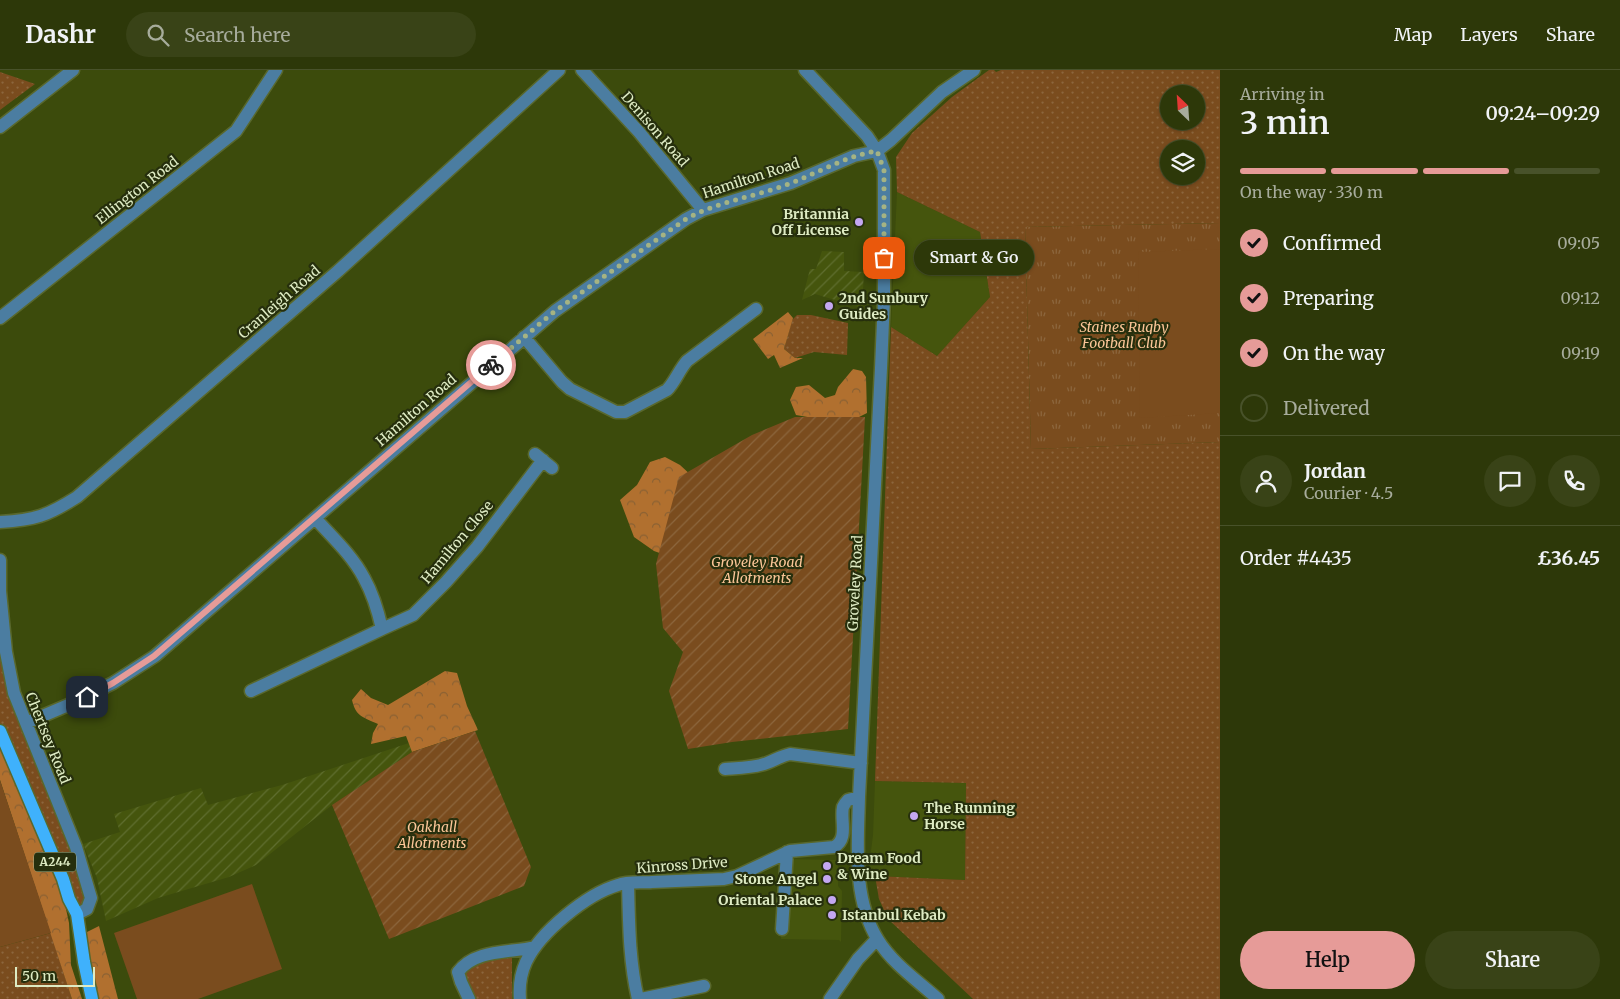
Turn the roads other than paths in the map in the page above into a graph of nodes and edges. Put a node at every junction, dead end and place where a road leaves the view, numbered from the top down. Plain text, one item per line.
1 (73, 70) edge
2 (276, 70) edge
3 (559, 70) edge
4 (582, 70) edge
5 (805, 70) edge
6 (974, 70) edge
7 (0, 127) edge
8 (877, 151) junction
9 (703, 210) junction
10 (756, 309) dead end
11 (0, 318) edge
12 (524, 337) junction
13 (543, 461) dead end
14 (315, 518) junction
15 (0, 522) edge
16 (0, 560) edge
17 (382, 629) junction
18 (251, 690) dead end
19 (26, 724) junction
20 (0, 731) edge
21 (862, 763) junction
22 (725, 769) dead end
23 (859, 797) junction
24 (787, 852) junction
25 (628, 883) junction
26 (76, 914) junction
27 (782, 929) dead end
28 (878, 940) junction
29 (539, 943) junction
30 (704, 986) dead end
31 (92, 999) edge
32 (469, 999) edge
33 (520, 999) edge
34 (639, 999) edge
35 (830, 999) edge
36 (938, 999) edge

1 - 7 street
2 - 11 street, Ellington Road
3 - 15 street, Cranleigh Road
4 - 9 street, Denison Road
5 - 8 street, Groveley Road
6 - 8 street
8 - 9 street, Hamilton Road
8 - 21 street, Groveley Road
9 - 12 street, Hamilton Road
10 - 12 street
12 - 14 street, Hamilton Road
13 - 17 street, Hamilton Close
14 - 17 street
14 - 19 street, Hamilton Road
16 - 19 street, Chertsey Road
17 - 18 street, Hamilton Close
19 - 26 street, Chertsey Road
20 - 26 main road, A244
21 - 22 street
21 - 23 street, Groveley Road
23 - 24 street, Kinross Drive
23 - 28 street, Groveley Road
24 - 25 street, Kinross Drive
24 - 27 street
25 - 29 street, Kinross Drive
25 - 34 street
26 - 31 main road, A244
28 - 35 street
28 - 36 street, Groveley Road
29 - 32 street
29 - 33 street
30 - 34 street

